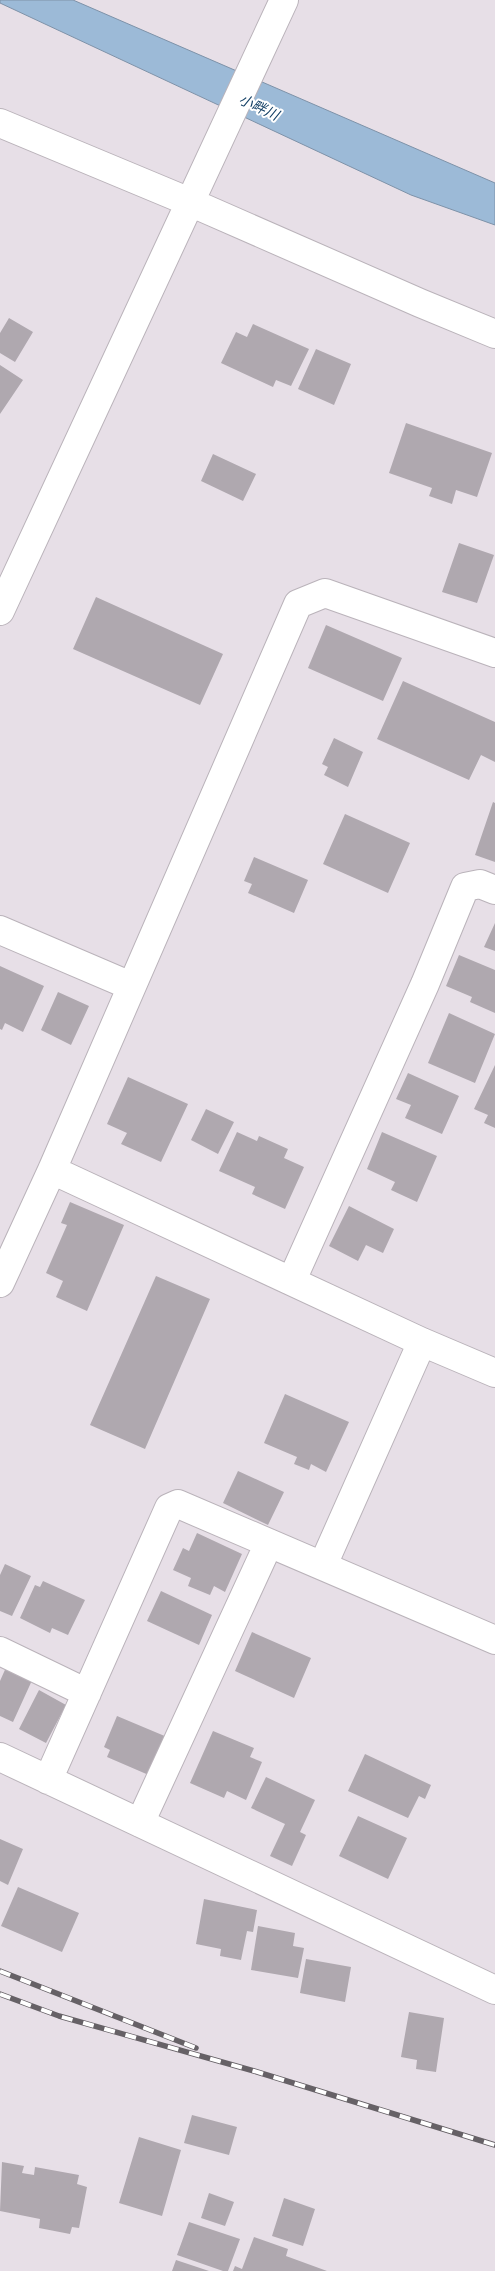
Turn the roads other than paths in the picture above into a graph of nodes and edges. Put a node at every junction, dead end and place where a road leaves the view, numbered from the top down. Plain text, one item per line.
1 (284, 0) edge
2 (0, 123) edge
3 (192, 203) junction
4 (495, 334) edge
5 (0, 611) edge
6 (495, 652) edge
7 (495, 890) edge
8 (0, 930) edge
9 (131, 986) junction
10 (52, 1170) junction
11 (292, 1280) junction
12 (0, 1283) edge
13 (422, 1342) junction
14 (495, 1373) edge
15 (269, 1543) junction
16 (323, 1565) junction
17 (495, 1640) edge
18 (0, 1651) edge
19 (88, 1693) junction
20 (0, 1757) edge
21 (48, 1780) junction
22 (140, 1823) junction
23 (495, 1990) edge

1 - 3 street
2 - 3 street
3 - 4 street
3 - 5 street
6 - 9 street
7 - 11 street
8 - 9 street
9 - 10 street
10 - 11 street
10 - 12 street
11 - 13 street
13 - 14 street
13 - 16 street
15 - 16 street
15 - 19 street
15 - 22 street
16 - 17 street
18 - 19 street
19 - 21 street
20 - 21 street
21 - 22 street
22 - 23 street

